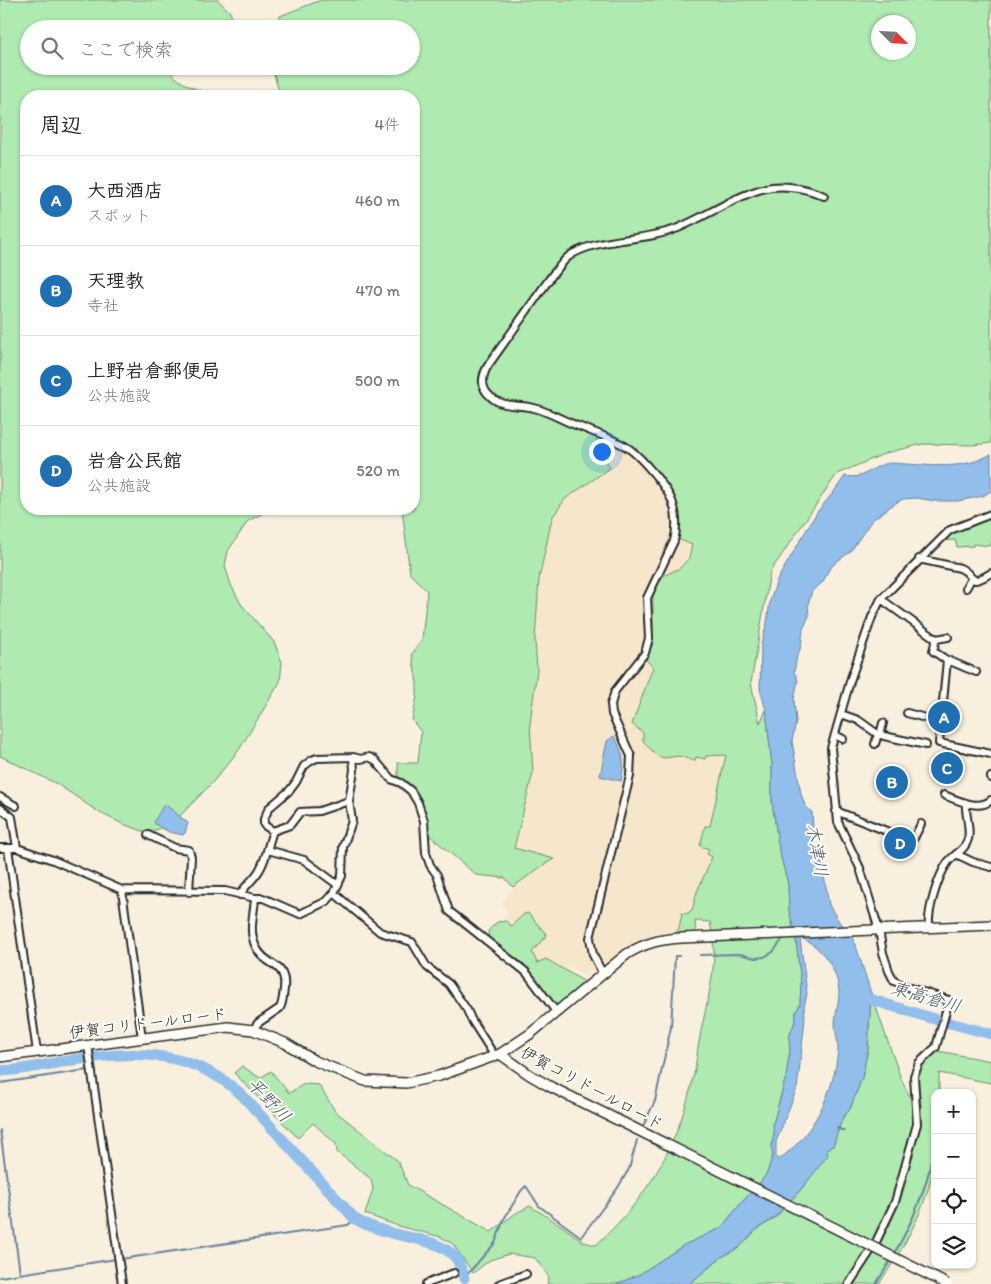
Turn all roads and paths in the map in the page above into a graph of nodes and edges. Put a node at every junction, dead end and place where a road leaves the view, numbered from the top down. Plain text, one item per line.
1 (824, 196) dead end
2 (991, 514) edge
3 (919, 559) junction
4 (991, 573) edge
5 (971, 579) junction
6 (966, 588) dead end
7 (881, 599) junction
8 (948, 637) dead end
9 (936, 639) junction
10 (947, 660) junction
11 (976, 672) dead end
12 (907, 713) dead end
13 (841, 714) junction
14 (940, 722) junction
15 (883, 723) dead end
16 (879, 734) junction
17 (834, 735) junction
18 (843, 739) dead end
19 (875, 744) dead end
20 (926, 745) dead end
21 (991, 754) edge
22 (353, 757) junction
23 (944, 795) dead end
24 (0, 797) edge
25 (991, 800) edge
26 (349, 801) junction
27 (966, 804) junction
28 (16, 806) dead end
29 (0, 808) edge
30 (836, 810) junction
31 (921, 824) dead end
32 (273, 831) junction
33 (148, 835) dead end
34 (0, 848) edge
35 (8, 848) junction
36 (17, 848) junction
37 (268, 850) junction
38 (956, 854) junction
39 (991, 867) edge
40 (338, 885) junction
41 (122, 890) junction
42 (189, 892) junction
43 (334, 893) junction
44 (240, 895) junction
45 (255, 898) junction
46 (991, 925) edge
47 (928, 928) junction
48 (878, 930) junction
49 (603, 974) junction
50 (557, 1013) junction
51 (253, 1030) junction
52 (142, 1038) junction
53 (88, 1049) junction
54 (37, 1052) junction
55 (497, 1054) junction
56 (0, 1057) edge
57 (454, 1273) dead end
58 (526, 1274) dead end
59 (122, 1284) edge
60 (426, 1284) edge
61 (499, 1284) edge
62 (849, 1284) edge
63 (947, 1284) edge

1 - 49 street
2 - 3 street
3 - 5 street
3 - 7 street
4 - 5 street
5 - 6 street
7 - 9 street
7 - 13 street
8 - 9 street
9 - 10 street
10 - 11 street
10 - 14 street
12 - 14 street
13 - 16 street
13 - 17 street
14 - 21 street
15 - 16 street
16 - 19 street
16 - 20 street
17 - 18 street
17 - 30 street
22 - 26 street
22 - 32 street
22 - 50 street
23 - 27 street
24 - 28 street
25 - 27 street
26 - 32 street
26 - 40 street
27 - 38 street
29 - 36 street
30 - 31 street
30 - 48 street
32 - 37 street
33 - 42 street
34 - 35 street
35 - 36 street
35 - 54 street
36 - 41 street
37 - 40 street
37 - 44 street
38 - 39 street
38 - 47 street
40 - 43 street
41 - 42 street
41 - 52 street
42 - 44 street
43 - 45 street
43 - 55 street
44 - 45 street
45 - 51 street
46 - 47 street
47 - 48 street
48 - 49 street
48 - 62 street
49 - 50 street
50 - 55 street
51 - 52 street, 伊賀コリドールロード
51 - 55 street, 伊賀コリドールロード
52 - 53 street, 伊賀コリドールロード
53 - 54 street, 伊賀コリドールロード
53 - 59 street
54 - 56 street, 伊賀コリドールロード
55 - 63 street, 伊賀コリドールロード, bridge
57 - 60 street
58 - 61 street

